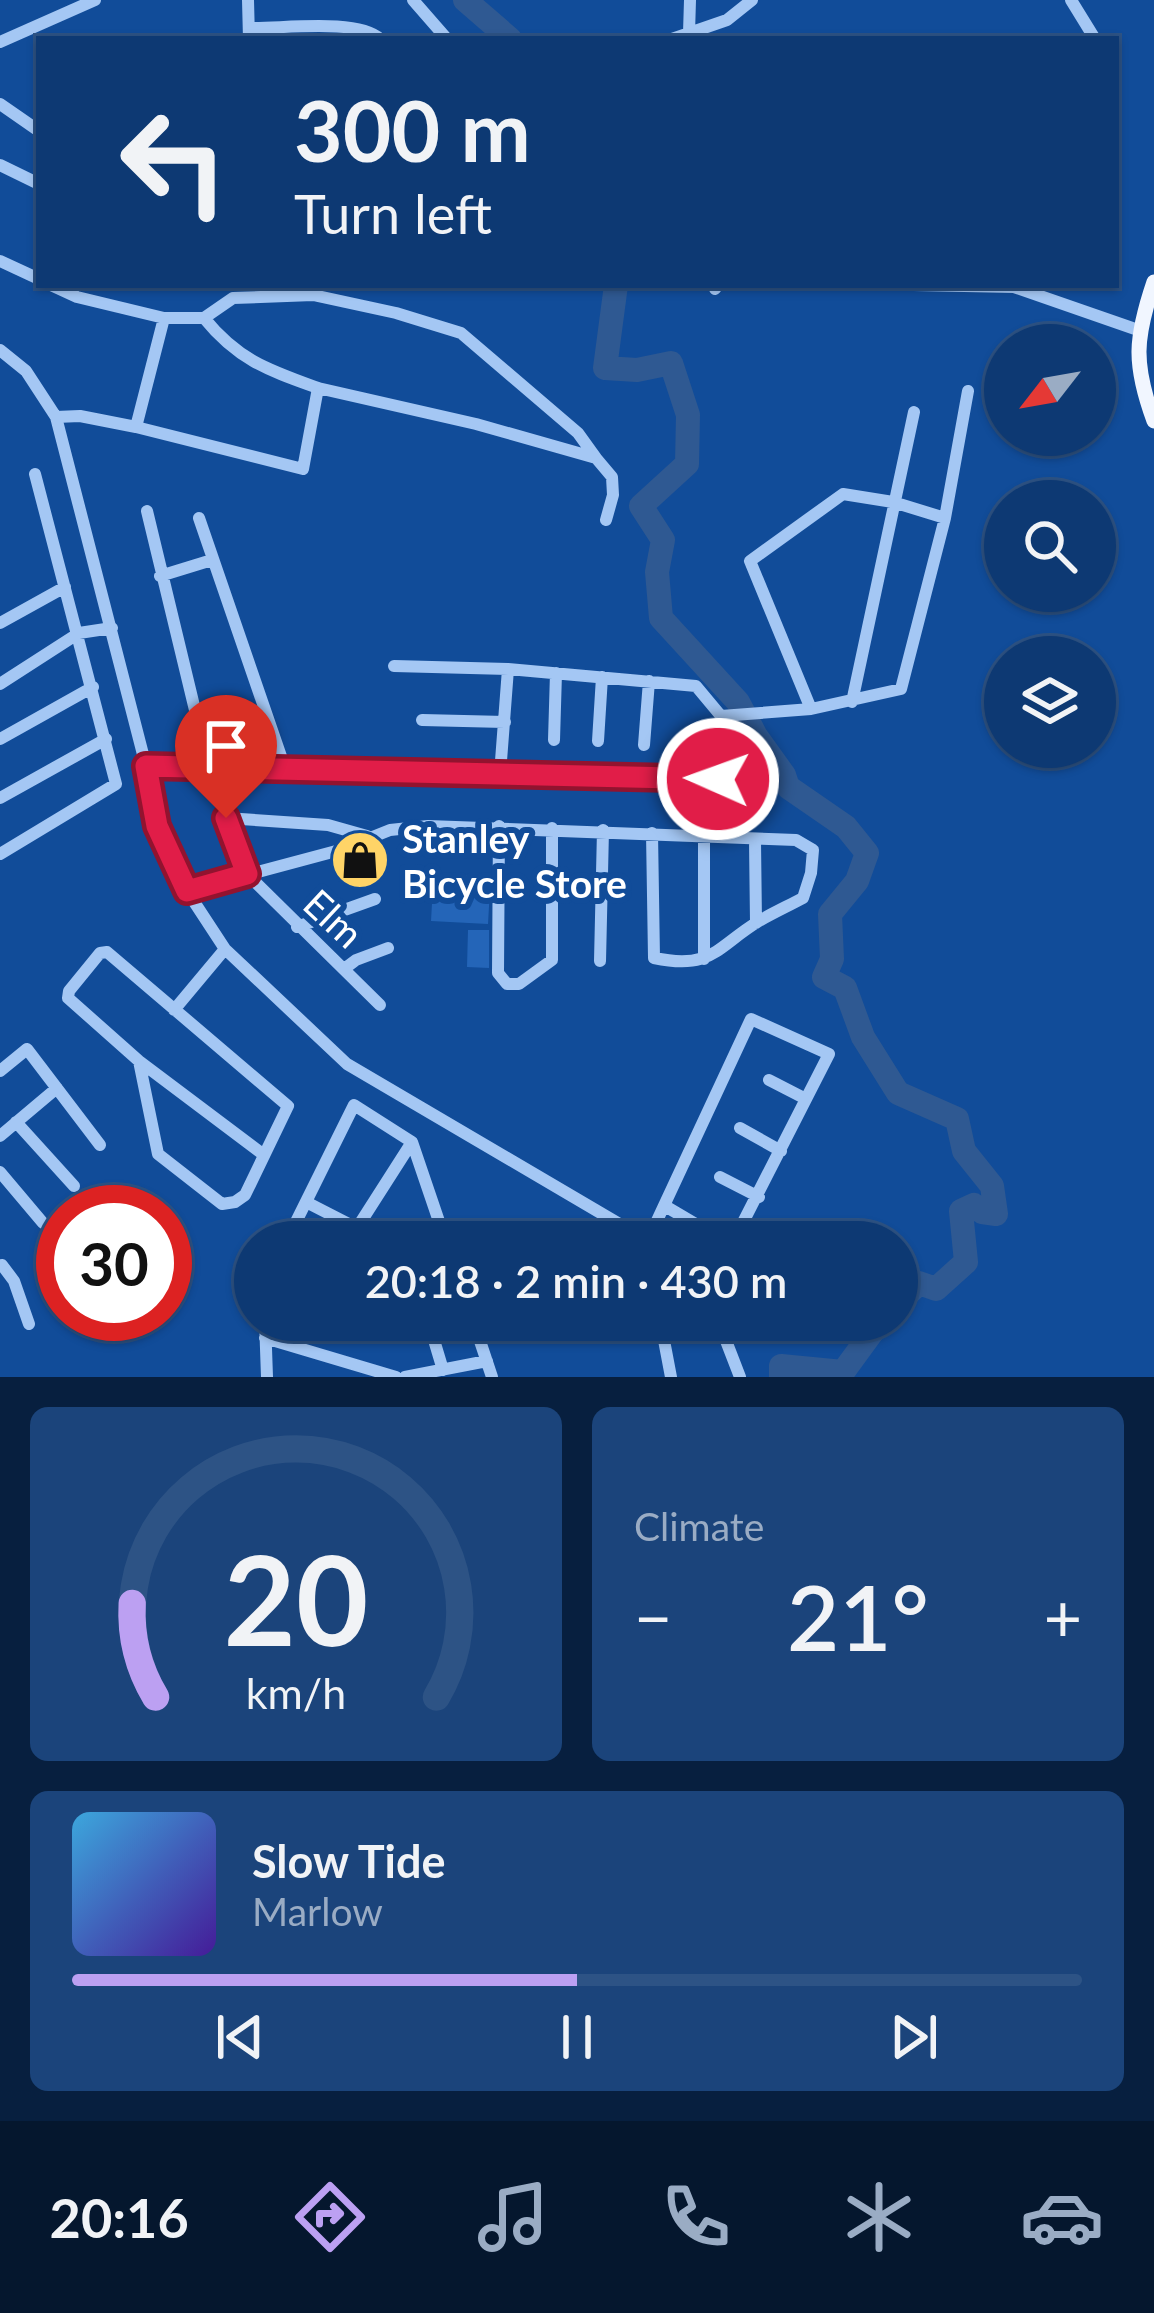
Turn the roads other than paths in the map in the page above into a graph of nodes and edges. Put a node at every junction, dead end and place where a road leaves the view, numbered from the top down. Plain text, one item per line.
1 (95, 0) edge
2 (248, 0) edge
3 (413, 0) edge
4 (690, 0) edge
5 (752, 0) edge
6 (1071, 0) edge
7 (41, 23) junction
8 (350, 33) edge
9 (689, 33) junction
10 (249, 34) edge
11 (311, 34) edge
12 (46, 36) edge
13 (444, 36) edge
14 (680, 36) edge
15 (1093, 36) edge
16 (0, 42) edge
17 (0, 104) edge
18 (36, 129) edge
19 (0, 165) edge
20 (36, 183) edge
21 (0, 262) edge
22 (36, 278) edge
23 (1154, 282) edge
24 (58, 288) edge
25 (1017, 288) edge
26 (164, 318) junction
27 (204, 318) junction
28 (1138, 330) junction
29 (0, 350) edge
30 (318, 388) junction
31 (968, 392) dead end
32 (914, 412) dead end
33 (56, 418) junction
34 (1154, 421) edge
35 (136, 428) junction
36 (596, 458) junction
37 (35, 474) dead end
38 (893, 502) junction
39 (147, 511) dead end
40 (199, 518) dead end
41 (945, 518) junction
42 (607, 520) dead end
43 (212, 560) junction
44 (160, 576) junction
45 (65, 586) junction
46 (0, 623) edge
47 (112, 628) junction
48 (79, 634) junction
49 (394, 666) dead end
50 (508, 669) junction
51 (556, 673) junction
52 (602, 677) junction
53 (649, 681) junction
54 (0, 684) edge
55 (93, 687) junction
56 (852, 702) junction
57 (812, 709) junction
58 (725, 716) junction
59 (422, 721) dead end
60 (505, 722) junction
61 (0, 739) edge
62 (106, 739) junction
63 (554, 740) dead end
64 (598, 741) dead end
65 (644, 745) dead end
66 (208, 764) junction
67 (146, 766) junction
68 (285, 768) junction
69 (500, 774) junction
70 (0, 798) edge
71 (499, 826) junction
72 (552, 828) junction
73 (603, 830) junction
74 (652, 833) junction
75 (368, 836) junction
76 (704, 839) junction
77 (755, 841) junction
78 (0, 854) edge
79 (247, 874) junction
80 (458, 880) dead end
81 (501, 882) junction
82 (187, 891) junction
83 (375, 899) dead end
84 (756, 922) junction
85 (297, 927) junction
86 (388, 948) dead end
87 (225, 949) junction
88 (704, 958) junction
89 (600, 961) dead end
90 (344, 969) junction
91 (380, 1005) dead end
92 (174, 1010) junction
93 (139, 1061) junction
94 (0, 1071) edge
95 (367, 1076) junction
96 (769, 1080) dead end
97 (57, 1088) junction
98 (806, 1100) junction
99 (354, 1105) junction
100 (16, 1122) junction
101 (740, 1128) dead end
102 (0, 1136) edge
103 (412, 1142) junction
104 (100, 1145) dead end
105 (781, 1151) junction
106 (264, 1155) junction
107 (0, 1172) edge
108 (720, 1177) dead end
109 (73, 1185) edge
110 (759, 1197) junction
111 (306, 1202) junction
112 (665, 1206) junction
113 (36, 1215) edge
114 (296, 1221) edge
115 (343, 1221) edge
116 (361, 1221) edge
117 (439, 1221) edge
118 (615, 1221) edge
119 (658, 1221) edge
120 (692, 1221) edge
121 (744, 1221) edge
122 (1, 1265) edge
123 (29, 1324) dead end
124 (265, 1341) edge
125 (275, 1341) edge
126 (434, 1341) edge
127 (480, 1341) edge
128 (664, 1341) edge
129 (726, 1341) edge
130 (487, 1361) junction
131 (443, 1370) junction
132 (267, 1377) edge
133 (396, 1377) edge
134 (405, 1377) edge
135 (492, 1377) edge
136 (671, 1377) edge
137 (740, 1377) edge

1 - 7 street
2 - 10 street
3 - 13 street
4 - 9 street
5 - 9 street
6 - 15 street
7 - 12 street
7 - 16 street
8 - 11 street
9 - 14 street
10 - 11 street
17 - 18 street
19 - 20 street
21 - 22 street
23 - 28 main road
24 - 26 street
25 - 28 street
26 - 27 street
26 - 35 street
27 - 30 street
27 - 36 street
28 - 34 main road
29 - 33 street
30 - 35 street
30 - 36 street
31 - 41 street
32 - 38 street
33 - 35 street
33 - 47 street
36 - 42 street
37 - 45 street
38 - 41 street
38 - 56 street
38 - 57 street
39 - 44 street
40 - 43 street
41 - 56 street
43 - 44 street
43 - 68 street
44 - 66 street
45 - 46 street
45 - 48 street
47 - 48 street
47 - 67 street
48 - 54 street
48 - 55 street
49 - 50 street
50 - 51 street
50 - 60 street
51 - 52 street
51 - 63 street
52 - 53 street
52 - 64 street
53 - 58 street
53 - 65 street
55 - 61 street
55 - 62 street
56 - 57 street
57 - 58 street
58 - 69 street
59 - 60 street
60 - 69 street
62 - 70 street
62 - 78 street
66 - 67 street
66 - 68 street
67 - 82 street
68 - 69 street
71 - 72 street
71 - 75 street
71 - 81 street
72 - 73 street
72 - 81 street
73 - 74 street
73 - 89 street
74 - 76 street
74 - 88 street
75 - 79 street
75 - 79 street
76 - 77 street
76 - 88 street
77 - 84 street
77 - 84 street
79 - 82 street
79 - 85 street, Elm
80 - 81 street
82 - 87 street
83 - 85 street
84 - 88 street
85 - 90 street, Elm
86 - 90 street
87 - 92 street
87 - 95 street
90 - 91 street, Elm
92 - 93 street
92 - 106 street
93 - 106 street
93 - 106 street
94 - 97 street
95 - 99 street
95 - 118 street
96 - 98 street
97 - 100 street
97 - 104 street
98 - 105 street
98 - 112 street
99 - 103 street
99 - 111 street
100 - 102 street
100 - 109 street
101 - 105 street
103 - 116 street
103 - 117 street
105 - 110 street
107 - 113 street
108 - 110 street
110 - 121 street
111 - 114 street
111 - 115 street
112 - 119 street
112 - 120 street
122 - 123 street
124 - 132 street
125 - 133 street
126 - 131 street
127 - 130 street
128 - 136 street
129 - 137 street
130 - 131 street
130 - 135 street
131 - 134 street

